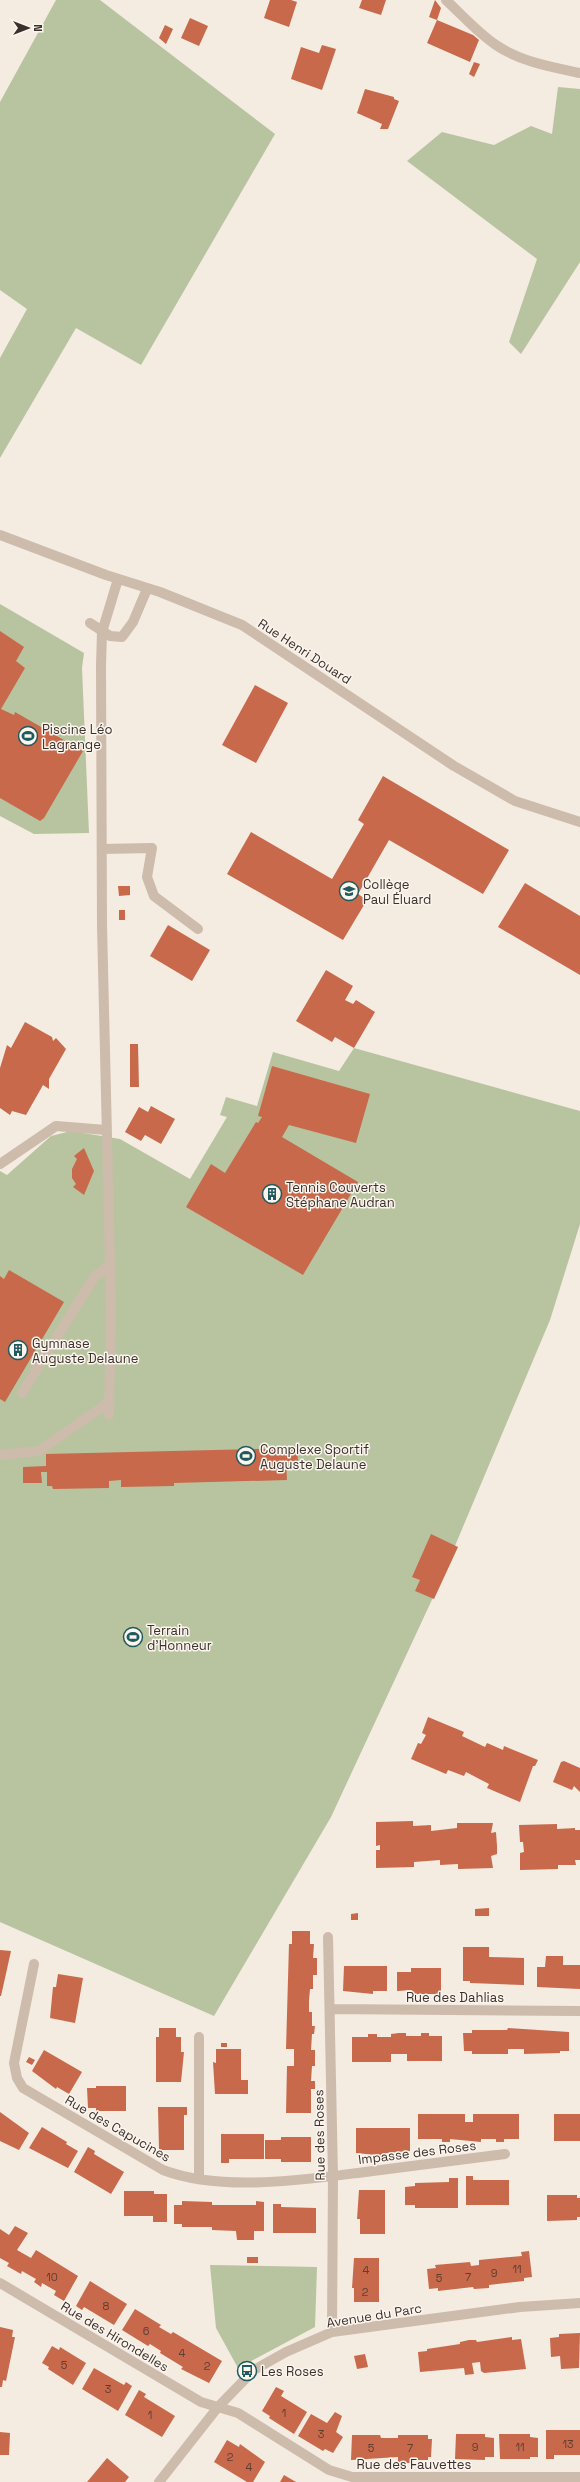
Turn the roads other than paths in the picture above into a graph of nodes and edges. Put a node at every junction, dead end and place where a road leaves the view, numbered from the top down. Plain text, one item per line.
1 (446, 0) edge
2 (580, 73) edge
3 (0, 535) edge
4 (118, 579) junction
5 (147, 589) junction
6 (90, 623) dead end
7 (102, 632) junction
8 (580, 822) edge
9 (102, 849) junction
10 (198, 929) dead end
11 (106, 1130) junction
12 (0, 1164) edge
13 (109, 1266) junction
14 (22, 1393) dead end
15 (109, 1402) junction
16 (109, 1415) dead end
17 (0, 1455) edge
18 (328, 1937) dead end
19 (34, 1964) dead end
20 (330, 2009) junction
21 (580, 2011) edge
22 (199, 2037) dead end
23 (505, 2154) dead end
24 (333, 2176) junction
25 (199, 2179) junction
26 (0, 2282) edge
27 (580, 2303) edge
28 (332, 2332) junction
29 (218, 2407) junction
30 (580, 2477) edge
31 (159, 2482) edge

1 - 2 street
3 - 4 street, Rue Henri Douard
4 - 5 street, Rue Henri Douard
4 - 7 street
5 - 7 street
5 - 8 street, Rue Henri Douard
6 - 7 street
7 - 9 street
9 - 10 street
9 - 11 street
11 - 12 street
11 - 13 street
13 - 14 street
13 - 15 street
15 - 16 street
15 - 17 street
18 - 20 street, Rue des Roses
19 - 25 street, Rue des Capucines
20 - 21 street, Rue des Dahlias
20 - 24 street, Rue des Roses
22 - 25 street
23 - 24 street, Impasse des Roses
24 - 25 street, Rue des Capucines
24 - 28 street, Rue des Roses
26 - 29 street, Rue des Hirondelles
27 - 28 street, Avenue du Parc
28 - 29 street, Avenue du Parc
29 - 30 street, Rue des Fauvettes
29 - 31 street, Avenue du Parc

